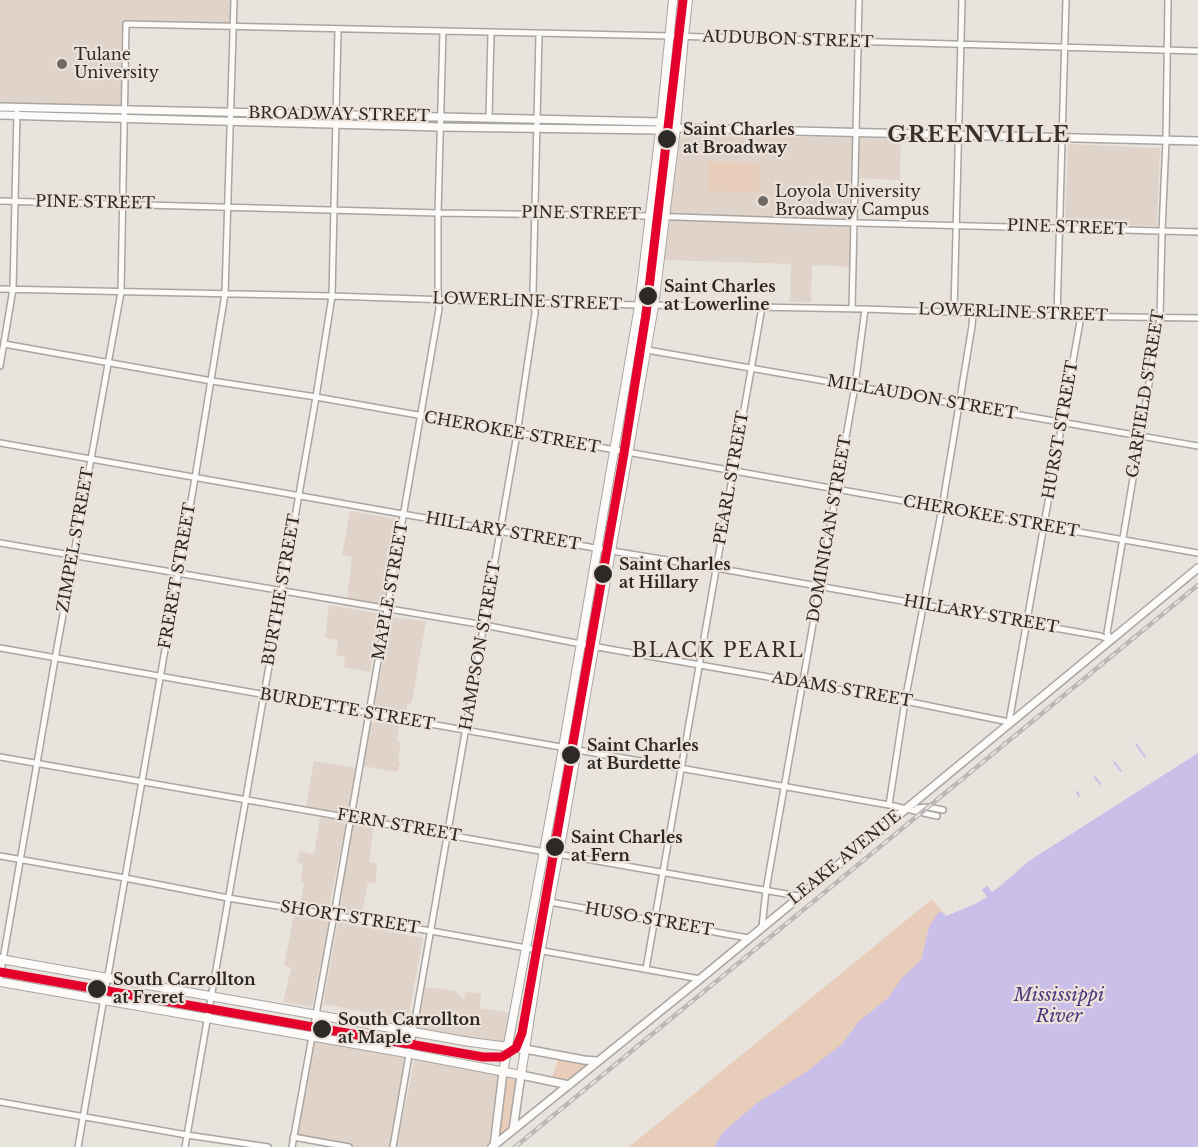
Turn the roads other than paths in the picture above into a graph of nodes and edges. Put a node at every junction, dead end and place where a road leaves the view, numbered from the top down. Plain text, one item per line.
1 (234, 0) edge
2 (674, 0) edge
3 (688, 0) edge
4 (860, 0) edge
5 (962, 0) edge
6 (1066, 0) edge
7 (1168, 0) edge
8 (233, 26) junction
9 (338, 29) junction
10 (444, 31) junction
11 (491, 33) junction
12 (539, 34) junction
13 (671, 36) junction
14 (684, 36) junction
15 (858, 42) junction
16 (960, 44) junction
17 (1063, 47) junction
18 (1167, 50) junction
19 (1198, 51) edge
20 (0, 106) edge
21 (17, 107) junction
22 (124, 110) junction
23 (231, 112) junction
24 (0, 115) edge
25 (17, 116) junction
26 (440, 117) junction
27 (124, 118) junction
28 (489, 118) junction
29 (335, 119) junction
30 (538, 119) junction
31 (231, 121) junction
32 (661, 126) junction
33 (440, 127) junction
34 (537, 128) junction
35 (676, 128) junction
36 (856, 132) junction
37 (959, 135) junction
38 (1061, 138) junction
39 (1166, 140) junction
40 (1198, 141) edge
41 (0, 201) edge
42 (14, 201) junction
43 (122, 204) junction
44 (228, 206) junction
45 (333, 209) junction
46 (438, 213) junction
47 (535, 213) junction
48 (649, 216) junction
49 (665, 216) junction
50 (854, 222) junction
51 (957, 225) junction
52 (1060, 227) junction
53 (1162, 231) junction
54 (1198, 232) edge
55 (0, 289) edge
56 (13, 289) junction
57 (121, 292) junction
58 (225, 294) junction
59 (332, 296) junction
60 (439, 299) junction
61 (535, 303) junction
62 (639, 306) junction
63 (654, 306) junction
64 (762, 307) junction
65 (852, 309) junction
66 (865, 309) junction
67 (954, 311) junction
68 (973, 313) junction
69 (1057, 316) junction
70 (1081, 316) junction
71 (1160, 318) junction
72 (1198, 318) edge
73 (4, 344) junction
74 (647, 350) junction
75 (108, 363) junction
76 (0, 366) edge
77 (751, 367) junction
78 (212, 381) junction
79 (855, 386) junction
80 (316, 398) junction
81 (959, 404) junction
82 (421, 417) junction
83 (1062, 422) junction
84 (517, 434) junction
85 (1141, 436) junction
86 (0, 443) edge
87 (1198, 446) edge
88 (614, 451) junction
89 (629, 454) junction
90 (91, 459) junction
91 (733, 472) junction
92 (195, 478) junction
93 (837, 490) junction
94 (298, 496) junction
95 (942, 508) junction
96 (404, 514) junction
97 (1044, 526) junction
98 (500, 531) junction
99 (1123, 540) junction
100 (0, 543) edge
101 (597, 548) junction
102 (612, 551) junction
103 (1198, 553) edge
104 (74, 555) junction
105 (716, 568) junction
106 (1198, 568) edge
107 (178, 574) junction
108 (820, 586) junction
109 (282, 591) junction
110 (923, 605) junction
111 (388, 609) junction
112 (1028, 623) junction
113 (484, 625) junction
114 (1111, 640) junction
115 (581, 644) junction
116 (594, 646) junction
117 (0, 648) edge
118 (55, 659) junction
119 (699, 665) junction
120 (159, 677) junction
121 (803, 683) junction
122 (264, 695) junction
123 (905, 701) junction
124 (369, 714) junction
125 (1009, 722) junction
126 (466, 731) junction
127 (563, 748) junction
128 (576, 750) junction
129 (0, 757) edge
130 (38, 763) junction
131 (681, 768) junction
132 (141, 782) junction
133 (785, 786) junction
134 (246, 800) junction
135 (889, 805) junction
136 (906, 808) junction
137 (943, 810) dead end
138 (937, 816) dead end
139 (351, 818) junction
140 (447, 835) junction
141 (545, 852) junction
142 (559, 854) junction
143 (0, 856) edge
144 (21, 860) junction
145 (663, 872) junction
146 (125, 878) junction
147 (766, 890) junction
148 (798, 896) junction
149 (228, 898) junction
150 (550, 902) junction
151 (334, 915) junction
152 (654, 921) junction
153 (762, 927) junction
154 (430, 931) junction
155 (748, 938) junction
156 (526, 948) junction
157 (541, 951) junction
158 (2, 959) edge
159 (646, 969) junction
160 (0, 977) edge
161 (108, 978) junction
162 (700, 979) junction
163 (0, 982) edge
164 (212, 996) junction
165 (104, 1000) junction
166 (316, 1014) junction
167 (208, 1018) junction
168 (412, 1031) junction
169 (312, 1037) junction
170 (509, 1047) junction
171 (525, 1049) junction
172 (409, 1053) junction
173 (597, 1061) junction
174 (503, 1072) junction
175 (521, 1075) junction
176 (569, 1084) junction
177 (0, 1102) edge
178 (84, 1117) junction
179 (513, 1130) junction
180 (187, 1135) junction
181 (293, 1137) junction
182 (493, 1146) edge
183 (78, 1147) edge
184 (185, 1147) edge
185 (268, 1147) edge
186 (292, 1147) edge
187 (349, 1147) edge
188 (393, 1147) edge

1 - 8 street, FRERET STREET
2 - 13 main road
3 - 14 main road
4 - 15 street
5 - 16 street
6 - 17 street
7 - 18 street, GARFIELD STREET
8 - 9 street, AUDUBON STREET
8 - 22 street, AUDUBON STREET
8 - 23 street, FRERET STREET
9 - 10 street, AUDUBON STREET
9 - 29 street, BURTHE STREET
10 - 11 street, AUDUBON STREET
10 - 26 street, MAPLE STREET
11 - 12 street, AUDUBON STREET
11 - 28 street
12 - 13 street, AUDUBON STREET
12 - 30 street, HAMPSON STREET
13 - 14 street, AUDUBON STREET
13 - 32 main road
14 - 15 street, AUDUBON STREET
14 - 35 main road
15 - 16 street, AUDUBON STREET
15 - 36 street
16 - 17 street, AUDUBON STREET
16 - 37 street
17 - 18 street, AUDUBON STREET
17 - 38 street
18 - 19 street, AUDUBON STREET
18 - 39 street, GARFIELD STREET
20 - 21 street, BROADWAY STREET
21 - 22 street, BROADWAY STREET
21 - 25 street
22 - 23 street, BROADWAY STREET
22 - 27 street, ZIMPEL STREET
23 - 29 street, BROADWAY STREET
23 - 31 street, FRERET STREET
24 - 25 street, BROADWAY STREET
25 - 27 street, BROADWAY STREET
25 - 42 street
26 - 28 street, BROADWAY STREET
26 - 29 street, BROADWAY STREET
26 - 33 street, MAPLE STREET
27 - 31 street, BROADWAY STREET
27 - 43 street, ZIMPEL STREET
28 - 30 street, BROADWAY STREET
29 - 31 street, BROADWAY STREET
29 - 33 street, BROADWAY STREET
29 - 45 street, BURTHE STREET
30 - 32 street, BROADWAY STREET
30 - 34 street, HAMPSON STREET
31 - 44 street, FRERET STREET
32 - 34 street, BROADWAY STREET
32 - 35 street, BROADWAY STREET
32 - 48 main road
33 - 34 street, BROADWAY STREET
33 - 46 street, MAPLE STREET
34 - 47 street, HAMPSON STREET
35 - 36 street, BROADWAY STREET
35 - 49 main road
36 - 37 street, BROADWAY STREET
36 - 50 street
37 - 38 street, BROADWAY STREET
37 - 51 street
38 - 39 street, BROADWAY STREET
38 - 52 street
39 - 40 street, BROADWAY STREET
39 - 53 street, GARFIELD STREET
41 - 42 street, PINE STREET
42 - 43 street, PINE STREET
42 - 56 street
43 - 44 street, PINE STREET
43 - 57 street, ZIMPEL STREET
44 - 45 street, PINE STREET
44 - 58 street, FRERET STREET
45 - 46 street, PINE STREET
45 - 59 street, BURTHE STREET
46 - 47 street, PINE STREET
46 - 60 street, MAPLE STREET
47 - 48 street, PINE STREET
47 - 61 street, HAMPSON STREET
48 - 49 street, PINE STREET
48 - 62 main road
49 - 50 street, PINE STREET
49 - 63 main road
50 - 51 street, PINE STREET
50 - 65 street
51 - 52 street, PINE STREET
51 - 67 street
52 - 53 street, PINE STREET
52 - 69 street
53 - 54 street, PINE STREET
53 - 71 street, GARFIELD STREET
55 - 56 street, LOWERLINE STREET
56 - 57 street, LOWERLINE STREET
56 - 73 street
57 - 58 street, LOWERLINE STREET
57 - 75 street, ZIMPEL STREET
58 - 59 street, LOWERLINE STREET
58 - 78 street, FRERET STREET
59 - 60 street, LOWERLINE STREET
59 - 80 street, BURTHE STREET
60 - 61 street, LOWERLINE STREET
60 - 82 street, MAPLE STREET
61 - 62 street, LOWERLINE STREET
61 - 84 street, HAMPSON STREET
62 - 63 street, LOWERLINE STREET
62 - 88 main road
63 - 64 street, LOWERLINE STREET
63 - 74 main road
64 - 65 street, LOWERLINE STREET
64 - 77 street, PEARL STREET
65 - 66 street, LOWERLINE STREET
66 - 67 street, LOWERLINE STREET
66 - 79 street, DOMINICAN STREET
67 - 68 street, LOWERLINE STREET
68 - 69 street, LOWERLINE STREET
68 - 81 street
69 - 70 street, LOWERLINE STREET
70 - 71 street, LOWERLINE STREET
70 - 83 street, HURST STREET
71 - 72 street, LOWERLINE STREET
71 - 85 street, GARFIELD STREET
73 - 75 street, CHEROKEE STREET
73 - 76 street
74 - 77 street, MILLAUDON STREET
74 - 89 main road
75 - 78 street, CHEROKEE STREET
75 - 90 street, ZIMPEL STREET
77 - 79 street, MILLAUDON STREET
77 - 91 street, PEARL STREET
78 - 80 street, CHEROKEE STREET
78 - 92 street, FRERET STREET
79 - 81 street, MILLAUDON STREET
79 - 93 street, DOMINICAN STREET
80 - 82 street, CHEROKEE STREET
80 - 94 street, BURTHE STREET
81 - 83 street, MILLAUDON STREET
81 - 95 street
82 - 84 street, CHEROKEE STREET
82 - 96 street, MAPLE STREET
83 - 85 street, MILLAUDON STREET
83 - 97 street, HURST STREET
84 - 88 street, CHEROKEE STREET
84 - 98 street, HAMPSON STREET
85 - 87 street, MILLAUDON STREET
85 - 99 street, GARFIELD STREET
86 - 90 street, HILLARY STREET
88 - 89 street, CHEROKEE STREET
88 - 101 main road
89 - 91 street, CHEROKEE STREET
89 - 102 main road
90 - 92 street, HILLARY STREET
90 - 104 street, ZIMPEL STREET
91 - 93 street, CHEROKEE STREET
91 - 105 street, PEARL STREET
92 - 94 street, HILLARY STREET
92 - 107 street, FRERET STREET
93 - 95 street, CHEROKEE STREET
93 - 108 street, DOMINICAN STREET
94 - 96 street, HILLARY STREET
94 - 109 street, BURTHE STREET
95 - 97 street, CHEROKEE STREET
95 - 110 street
96 - 98 street, HILLARY STREET
96 - 111 street, MAPLE STREET
97 - 99 street, CHEROKEE STREET
97 - 112 street, HURST STREET
98 - 101 street, HILLARY STREET
98 - 113 street, HAMPSON STREET
99 - 103 street, CHEROKEE STREET
99 - 114 street, GARFIELD STREET
100 - 104 street, ADAMS STREET
101 - 102 street, HILLARY STREET
101 - 115 main road
102 - 105 street, HILLARY STREET
102 - 116 main road
104 - 107 street, ADAMS STREET
104 - 118 street, ZIMPEL STREET
105 - 108 street, HILLARY STREET
105 - 119 street, PEARL STREET
106 - 114 street, LEAKE AVENUE
107 - 109 street, ADAMS STREET
107 - 120 street, FRERET STREET
108 - 110 street, HILLARY STREET
108 - 121 street, DOMINICAN STREET
109 - 111 street, ADAMS STREET
109 - 122 street, BURTHE STREET
110 - 112 street, HILLARY STREET
110 - 123 street
111 - 113 street, ADAMS STREET
111 - 124 street, MAPLE STREET
112 - 114 street, HILLARY STREET
112 - 125 street, HURST STREET
113 - 115 street, ADAMS STREET
113 - 126 street, HAMPSON STREET
114 - 125 street, LEAKE AVENUE
115 - 116 street, ADAMS STREET
115 - 127 main road
116 - 119 street, ADAMS STREET
116 - 128 main road
117 - 118 street, BURDETTE STREET
118 - 120 street, BURDETTE STREET
118 - 130 street, ZIMPEL STREET
119 - 121 street, ADAMS STREET
119 - 131 street, PEARL STREET
120 - 122 street, BURDETTE STREET
120 - 132 street, FRERET STREET
121 - 123 street, ADAMS STREET
121 - 133 street, DOMINICAN STREET
122 - 124 street, BURDETTE STREET
122 - 134 street, BURTHE STREET
123 - 125 street, ADAMS STREET
123 - 135 street
124 - 126 street, BURDETTE STREET
124 - 139 street, MAPLE STREET
125 - 136 street, LEAKE AVENUE
126 - 127 street, BURDETTE STREET
126 - 140 street, HAMPSON STREET
127 - 128 street, BURDETTE STREET
127 - 141 main road
128 - 131 street, BURDETTE STREET
128 - 142 main road
129 - 130 street, FERN STREET
130 - 132 street, FERN STREET
130 - 144 street, ZIMPEL STREET
131 - 133 street, BURDETTE STREET
131 - 145 street, PEARL STREET
132 - 134 street, FERN STREET
132 - 146 street, FRERET STREET
133 - 135 street, BURDETTE STREET
133 - 147 street, DOMINICAN STREET
134 - 139 street, FERN STREET
134 - 149 street, BURTHE STREET
135 - 136 street, BURDETTE STREET
136 - 137 street
136 - 138 street
136 - 148 street, LEAKE AVENUE
139 - 140 street, FERN STREET
139 - 151 street, MAPLE STREET
140 - 141 street, FERN STREET
140 - 154 street, HAMPSON STREET
141 - 142 street, FERN STREET
141 - 156 main road
142 - 145 street, FERN STREET
142 - 150 main road
143 - 144 street, SHORT STREET
144 - 146 street, SHORT STREET
144 - 158 street, ZIMPEL STREET
145 - 147 street, FERN STREET
145 - 152 street, PEARL STREET
146 - 149 street, SHORT STREET
146 - 161 street, FRERET STREET
147 - 148 street, FERN STREET
147 - 153 street, DOMINICAN STREET
148 - 153 street, LEAKE AVENUE
149 - 151 street, SHORT STREET
149 - 164 street, BURTHE STREET
150 - 152 street, HUSO STREET
150 - 157 main road
151 - 154 street, SHORT STREET
151 - 166 street, MAPLE STREET
152 - 155 street, HUSO STREET
152 - 159 street, PEARL STREET
153 - 155 street, LEAKE AVENUE
154 - 156 street, SHORT STREET
154 - 168 street, HAMPSON STREET
155 - 162 street, LEAKE AVENUE
156 - 157 street, SHORT STREET
156 - 170 main road
157 - 159 street, SHORT STREET
157 - 171 main road
158 - 160 street, ZIMPEL STREET
158 - 161 main road
159 - 162 street, SHORT STREET
161 - 164 main road
161 - 165 street, FRERET STREET
162 - 173 street, LEAKE AVENUE
163 - 165 main road
164 - 166 main road
164 - 167 street, BURTHE STREET
165 - 167 main road
165 - 178 street, FRERET STREET
166 - 168 main road
166 - 169 street, MAPLE STREET
167 - 169 main road
167 - 180 street, BURTHE STREET
168 - 170 main road
168 - 172 street, HAMPSON STREET
169 - 172 main road
169 - 181 street, MAPLE STREET
170 - 171 main road
170 - 174 main road
171 - 173 street
171 - 175 main road
172 - 174 main road
172 - 188 street, HAMPSON STREET
173 - 176 street, LEAKE AVENUE
174 - 175 main road
174 - 182 street
175 - 176 street
175 - 179 street
176 - 179 street, LEAKE AVENUE
177 - 178 street
178 - 180 street
178 - 183 street, FRERET STREET
179 - 182 street, LEAKE AVENUE
180 - 184 street, BURTHE STREET
180 - 185 street
181 - 186 street, MAPLE STREET
181 - 187 street

